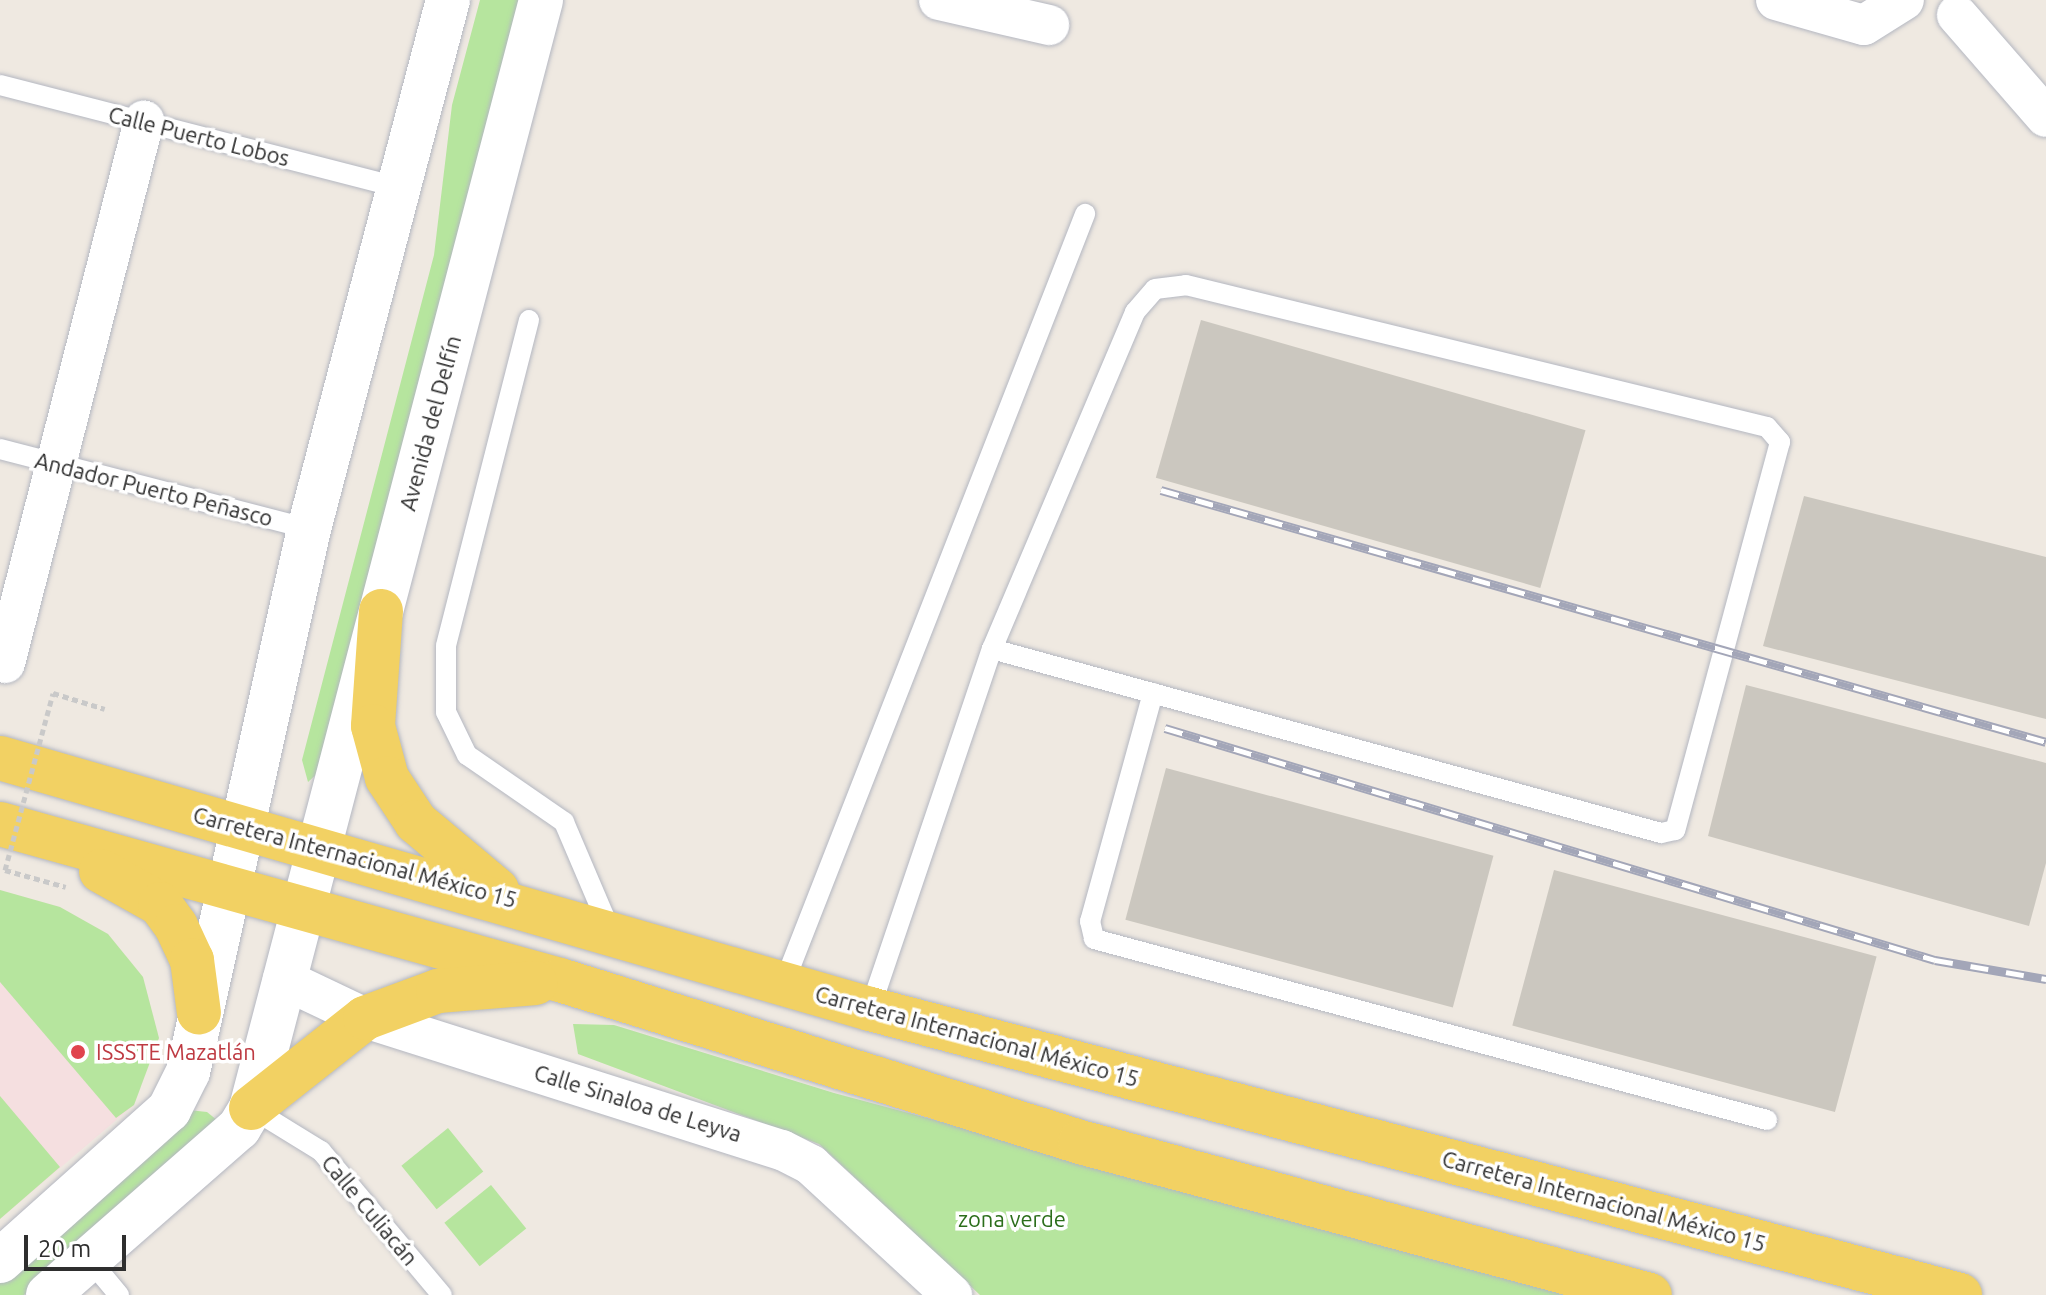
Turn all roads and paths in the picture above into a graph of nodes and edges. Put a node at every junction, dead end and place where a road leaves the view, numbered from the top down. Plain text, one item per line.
1 (448, 0) edge
2 (541, 0) edge
3 (939, 0) edge
4 (1776, 0) edge
5 (1904, 0) edge
6 (1957, 15) dead end
7 (1049, 25) dead end
8 (0, 85) edge
9 (2040, 97) edge
10 (144, 121) junction
11 (398, 187) junction
12 (1085, 214) dead end
13 (529, 320) dead end
14 (0, 449) edge
15 (55, 463) junction
16 (309, 529) junction
17 (381, 611) junction
18 (992, 649) junction
19 (5, 663) dead end
20 (1153, 693) junction
21 (105, 709) dead end
22 (0, 758) edge
23 (0, 824) edge
24 (240, 827) junction
25 (41, 835) junction
26 (316, 846) junction
27 (71, 888) dead end
28 (226, 888) junction
29 (508, 899) junction
30 (299, 906) junction
31 (610, 930) junction
32 (283, 979) junction
33 (560, 980) junction
34 (784, 983) junction
35 (870, 1009) junction
36 (199, 1013) junction
37 (365, 1018) junction
38 (251, 1108) junction
39 (1767, 1120) dead end
40 (89, 1259) junction
41 (0, 1261) edge
42 (48, 1295) edge
43 (119, 1295) edge
44 (442, 1295) edge
45 (952, 1295) edge
46 (1650, 1295) edge
47 (1960, 1295) edge

1 - 11 street
2 - 17 street, Avenida del Delfín
3 - 7 street
4 - 5 street
6 - 9 street
8 - 10 lane, Calle Puerto Lobos
10 - 11 lane, Calle Puerto Lobos
10 - 15 street
11 - 16 street
12 - 34 lane
13 - 31 lane
14 - 15 lane, Andador Puerto Peñasco
15 - 16 lane, Andador Puerto Peñasco
15 - 19 street
16 - 24 street
17 - 26 street, Avenida del Delfín
17 - 29 main road
18 - 20 lane
18 - 20 lane
18 - 35 lane
20 - 39 lane
21 - 27 path, bridge
22 - 24 main road, Carretera Internacional México 15
23 - 25 main road
24 - 26 main road, Carretera Internacional México 15
24 - 28 street
25 - 28 main road
25 - 36 main road
26 - 29 main road, Carretera Internacional México 15
26 - 30 street
28 - 30 main road
28 - 36 street
29 - 31 main road, Carretera Internacional México 15
30 - 32 street
30 - 33 main road
31 - 34 main road, Carretera Internacional México 15
32 - 37 street, Calle Sinaloa de Leyva
32 - 38 street
33 - 37 main road
33 - 46 main road
34 - 35 main road, Carretera Internacional México 15
35 - 47 main road, Carretera Internacional México 15
36 - 41 street
37 - 38 main road
37 - 45 street, Calle Sinaloa de Leyva
38 - 40 street
38 - 44 lane, Calle Culiacán
40 - 42 street
40 - 43 lane

